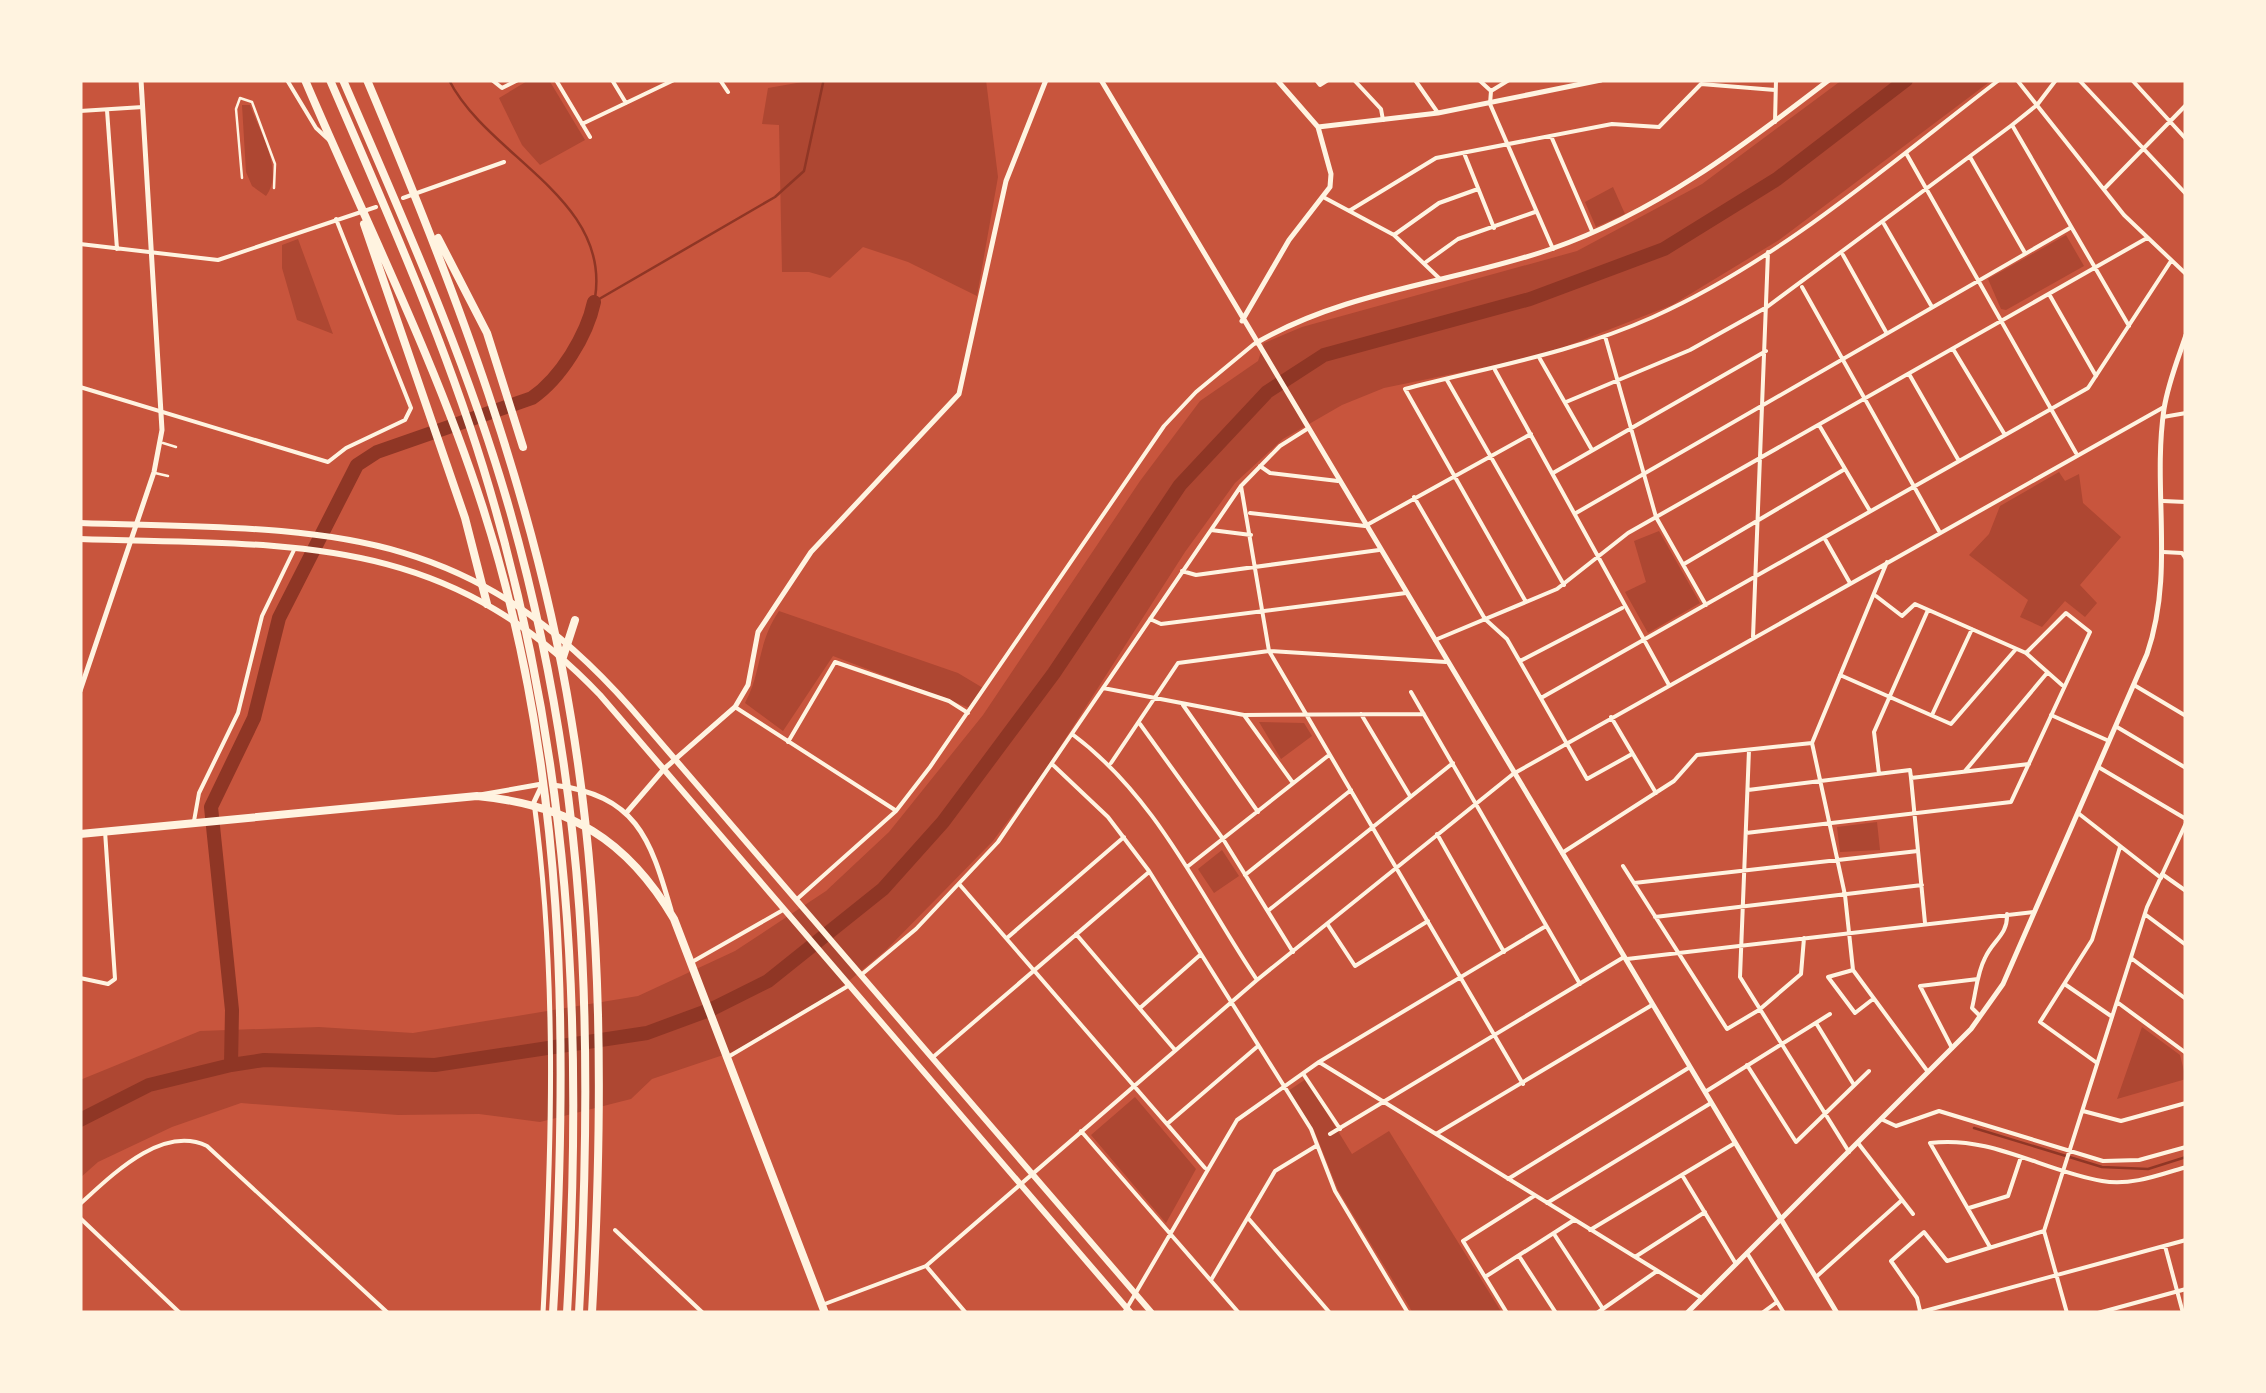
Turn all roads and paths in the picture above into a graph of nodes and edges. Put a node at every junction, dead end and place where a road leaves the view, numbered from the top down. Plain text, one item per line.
1 (141, 80) edge
2 (287, 80) edge
3 (306, 80) edge
4 (330, 80) edge
5 (344, 80) edge
6 (367, 80) edge
7 (492, 80) edge
8 (518, 80) edge
9 (556, 80) edge
10 (612, 80) edge
11 (674, 80) edge
12 (720, 80) edge
13 (1046, 80) edge
14 (1101, 80) edge
15 (1276, 80) edge
16 (1316, 80) edge
17 (1328, 80) edge
18 (1354, 80) edge
19 (1415, 80) edge
20 (1479, 80) edge
21 (1510, 80) edge
22 (1601, 80) edge
23 (1776, 80) edge
24 (1829, 80) edge
25 (1998, 80) edge
26 (2018, 80) edge
27 (2056, 80) edge
28 (2079, 80) edge
29 (2132, 80) edge
30 (666, 82) edge
31 (1775, 90) junction
32 (1491, 91) junction
33 (728, 92) dead end
34 (626, 103) junction
35 (1490, 104) junction
36 (2186, 104) edge
37 (2037, 105) junction
38 (142, 108) junction
39 (107, 110) junction
40 (80, 111) edge
41 (1438, 113) junction
42 (1384, 120) junction
43 (2170, 120) junction
44 (1775, 122) junction
45 (582, 124) junction
46 (2012, 125) junction
47 (1318, 126) junction
48 (1551, 136) junction
49 (590, 137) dead end
50 (2186, 139) edge
51 (332, 143) junction
52 (1506, 145) junction
53 (2143, 149) junction
54 (1464, 152) junction
55 (1905, 152) junction
56 (1970, 157) junction
57 (504, 162) dead end
58 (242, 178) dead end
59 (274, 188) dead end
60 (1478, 189) junction
61 (2104, 189) junction
62 (1927, 190) junction
63 (415, 194) junction
64 (2186, 194) edge
65 (402, 198) dead end
66 (1325, 198) junction
67 (376, 207) dead end
68 (361, 211) junction
69 (1349, 212) junction
70 (1536, 212) junction
71 (336, 219) junction
72 (1884, 223) junction
73 (1494, 228) junction
74 (2070, 228) junction
75 (1592, 231) junction
76 (1394, 235) junction
77 (2147, 238) junction
78 (80, 244) edge
79 (117, 248) junction
80 (1552, 249) junction
81 (1768, 252) junction
82 (153, 253) junction
83 (2025, 253) junction
84 (1843, 255) junction
85 (2171, 261) junction
86 (1426, 262) junction
87 (2093, 267) junction
88 (2186, 274) edge
89 (1440, 280) junction
90 (1978, 280) junction
91 (1800, 285) junction
92 (2048, 293) junction
93 (1932, 306) junction
94 (1768, 307) junction
95 (1242, 321) junction
96 (2001, 321) junction
97 (2128, 326) junction
98 (1886, 332) junction
99 (2186, 335) edge
100 (1606, 336) junction
101 (1256, 343) junction
102 (1953, 349) junction
103 (1766, 351) junction
104 (1841, 358) junction
105 (1540, 359) junction
106 (1495, 370) junction
107 (1908, 374) junction
108 (2096, 376) junction
109 (1446, 378) junction
110 (1620, 380) junction
111 (80, 387) edge
112 (1864, 397) junction
113 (1566, 402) junction
114 (1764, 402) junction
115 (2164, 407) junction
116 (2051, 409) junction
117 (163, 412) junction
118 (2186, 413) edge
119 (2163, 417) junction
120 (1819, 424) junction
121 (1307, 428) junction
122 (1632, 428) junction
123 (1532, 434) junction
124 (2004, 436) junction
125 (160, 442) junction
126 (176, 447) dead end
127 (523, 447) dead end
128 (1592, 450) junction
129 (2076, 453) junction
130 (1490, 454) junction
131 (1762, 457) junction
132 (1959, 461) junction
133 (1260, 466) junction
134 (1845, 469) junction
135 (1644, 470) junction
136 (154, 472) junction
137 (1553, 473) junction
138 (1454, 474) junction
139 (168, 476) dead end
140 (1338, 482) junction
141 (1241, 486) junction
142 (1914, 487) junction
143 (1414, 497) junction
144 (2163, 501) junction
145 (2186, 502) edge
146 (1870, 511) junction
147 (1248, 512) junction
148 (1576, 512) junction
149 (1656, 517) junction
150 (1758, 520) junction
151 (80, 523) edge
152 (136, 525) junction
153 (1365, 526) junction
154 (1210, 529) junction
155 (1939, 531) junction
156 (1251, 535) junction
157 (1824, 538) junction
158 (80, 539) edge
159 (131, 540) junction
160 (299, 546) junction
161 (1380, 550) junction
162 (2164, 552) junction
163 (1600, 555) junction
164 (2185, 555) edge
165 (1886, 562) junction
166 (1684, 564) junction
167 (1255, 568) junction
168 (1182, 571) junction
169 (1756, 578) junction
170 (481, 582) junction
171 (1850, 582) junction
172 (1564, 585) junction
173 (1406, 593) junction
174 (1876, 596) junction
175 (1526, 602) junction
176 (487, 604) junction
177 (1706, 605) junction
178 (1624, 607) junction
179 (1928, 609) junction
180 (1260, 612) junction
181 (1485, 619) junction
182 (575, 620) dead end
183 (1150, 620) junction
184 (1972, 629) junction
185 (1753, 637) junction
186 (1434, 640) junction
187 (1643, 641) junction
188 (570, 643) junction
189 (2017, 648) junction
190 (1268, 651) junction
191 (2026, 653) junction
192 (564, 657) junction
193 (1520, 661) junction
194 (1446, 662) junction
195 (2047, 673) junction
196 (1840, 675) junction
197 (1669, 684) junction
198 (2134, 685) junction
199 (2063, 686) junction
200 (1103, 688) junction
201 (80, 691) edge
202 (1411, 692) dead end
203 (1890, 696) junction
204 (1542, 698) junction
205 (1152, 700) junction
206 (1183, 705) junction
207 (735, 707) junction
208 (969, 714) junction
209 (1244, 714) junction
210 (1306, 714) junction
211 (1361, 714) junction
212 (1424, 714) junction
213 (1932, 715) junction
214 (2051, 715) junction
215 (2186, 716) edge
216 (1611, 717) junction
217 (1139, 722) junction
218 (2116, 726) junction
219 (1072, 734) junction
220 (2109, 741) junction
221 (788, 742) junction
222 (1566, 742) junction
223 (1812, 743) junction
224 (1748, 750) junction
225 (1330, 754) junction
226 (1632, 754) junction
227 (676, 760) junction
228 (1452, 762) junction
229 (1112, 763) junction
230 (1052, 764) junction
231 (2028, 764) junction
232 (2098, 766) junction
233 (2186, 768) edge
234 (664, 769) junction
235 (1965, 772) junction
236 (1513, 774) junction
237 (1879, 774) junction
238 (1911, 778) junction
239 (1820, 782) junction
240 (1293, 783) junction
241 (542, 784) junction
242 (1352, 790) junction
243 (1748, 790) junction
244 (1656, 792) junction
245 (477, 796) junction
246 (1410, 796) junction
247 (534, 802) junction
248 (1477, 802) junction
249 (896, 811) junction
250 (627, 812) junction
251 (1258, 812) junction
252 (2078, 813) junction
253 (1914, 814) junction
254 (199, 822) junction
255 (1829, 824) junction
256 (2186, 825) edge
257 (1373, 826) junction
258 (105, 831) junction
259 (1746, 833) junction
260 (80, 834) edge
261 (1437, 834) junction
262 (1124, 838) junction
263 (1223, 839) junction
264 (2120, 847) junction
265 (1918, 851) junction
266 (1562, 853) junction
267 (1837, 860) junction
268 (1623, 866) dead end
269 (1188, 867) junction
270 (1398, 868) junction
271 (1149, 871) junction
272 (1744, 871) junction
273 (1246, 875) junction
274 (2162, 876) junction
275 (1634, 883) junction
276 (960, 885) junction
277 (1922, 886) junction
278 (2186, 891) edge
279 (1845, 895) junction
280 (797, 902) junction
281 (1742, 908) junction
282 (1268, 910) junction
283 (785, 911) junction
284 (2034, 912) junction
285 (2007, 914) junction
286 (2145, 914) junction
287 (1655, 916) junction
288 (674, 919) junction
289 (1428, 921) junction
290 (1925, 923) junction
291 (1328, 924) junction
292 (1547, 926) junction
293 (1850, 933) junction
294 (1076, 934) junction
295 (1007, 938) junction
296 (1804, 938) junction
297 (1740, 945) junction
298 (2186, 945) edge
299 (1293, 952) junction
300 (1504, 952) junction
301 (1678, 952) junction
302 (1201, 955) junction
303 (2131, 958) junction
304 (1624, 959) junction
305 (692, 962) junction
306 (1034, 969) junction
307 (1852, 970) junction
308 (858, 972) junction
309 (80, 978) edge
310 (1461, 978) junction
311 (1978, 979) junction
312 (1257, 980) junction
313 (846, 982) junction
314 (1580, 984) junction
315 (2065, 984) junction
316 (1874, 999) junction
317 (2186, 1000) edge
318 (2117, 1002) junction
319 (1232, 1003) junction
320 (1652, 1005) junction
321 (1140, 1008) junction
322 (1760, 1010) junction
323 (1830, 1014) dead end
324 (2112, 1016) junction
325 (1982, 1017) junction
326 (1816, 1023) junction
327 (1494, 1036) junction
328 (1781, 1044) junction
329 (1258, 1046) junction
330 (1952, 1048) junction
331 (1175, 1050) junction
332 (2186, 1053) edge
333 (728, 1057) junction
334 (932, 1058) junction
335 (1319, 1062) junction
336 (2097, 1062) junction
337 (1746, 1065) junction
338 (1690, 1068) junction
339 (1869, 1071) dead end
340 (1928, 1072) junction
341 (1304, 1075) junction
342 (1523, 1084) junction
343 (1854, 1085) junction
344 (1134, 1086) junction
345 (1284, 1087) junction
346 (1705, 1092) junction
347 (1385, 1102) junction
348 (1711, 1102) junction
349 (2186, 1103) edge
350 (2083, 1111) junction
351 (1824, 1114) junction
352 (1882, 1120) junction
353 (1167, 1124) junction
354 (1340, 1129) junction
355 (1082, 1132) junction
356 (1330, 1134) dead end
357 (1436, 1134) junction
358 (1735, 1143) junction
359 (1858, 1143) junction
360 (1317, 1146) junction
361 (2186, 1147) edge
362 (1849, 1152) junction
363 (2068, 1152) junction
364 (2021, 1156) junction
365 (2186, 1167) edge
366 (1205, 1168) junction
367 (2064, 1168) junction
368 (1032, 1174) junction
369 (1682, 1175) junction
370 (1508, 1179) junction
371 (1020, 1184) junction
372 (1534, 1196) junction
373 (1902, 1200) junction
374 (1547, 1203) junction
375 (80, 1204) edge
376 (1969, 1208) junction
377 (1705, 1212) junction
378 (1913, 1214) dead end
379 (80, 1218) edge
380 (1247, 1218) junction
381 (1574, 1220) junction
382 (1782, 1220) junction
383 (615, 1230) dead end
384 (1590, 1230) junction
385 (2044, 1231) junction
386 (1168, 1232) junction
387 (1554, 1234) junction
388 (2186, 1240) edge
389 (2164, 1246) junction
390 (1990, 1247) junction
391 (1748, 1253) junction
392 (1519, 1256) junction
393 (1634, 1257) junction
394 (1736, 1264) junction
395 (926, 1266) junction
396 (1657, 1272) junction
397 (2057, 1274) junction
398 (1486, 1277) junction
399 (1816, 1277) junction
400 (1210, 1280) junction
401 (2186, 1289) edge
402 (2177, 1291) junction
403 (1134, 1292) junction
404 (1702, 1298) junction
405 (1778, 1302) junction
406 (1950, 1304) junction
407 (823, 1309) edge
408 (1603, 1309) junction
409 (1127, 1311) edge
410 (1919, 1312) edge
411 (180, 1313) edge
412 (388, 1313) edge
413 (543, 1313) edge
414 (553, 1313) edge
415 (567, 1313) edge
416 (580, 1313) edge
417 (592, 1313) edge
418 (704, 1313) edge
419 (966, 1313) edge
420 (1152, 1313) edge
421 (1239, 1313) edge
422 (1330, 1313) edge
423 (1408, 1313) edge
424 (1508, 1313) edge
425 (1556, 1313) edge
426 (1597, 1313) edge
427 (1687, 1313) edge
428 (1762, 1313) edge
429 (1784, 1313) edge
430 (1837, 1313) edge
431 (1955, 1313) edge
432 (2067, 1313) edge
433 (2098, 1313) edge
434 (2182, 1313) edge

1 - 38 street
2 - 51 street
3 - 51 highway
4 - 415 highway
5 - 416 highway
6 - 63 highway
7 - 8 street
9 - 45 street
10 - 34 street
11 - 30 street
12 - 33 street
13 - 207 street
14 - 95 street
15 - 47 street
16 - 17 street
18 - 42 street
19 - 41 street
20 - 32 street
21 - 32 street
22 - 35 street
23 - 31 street
24 - 44 street
25 - 55 street
26 - 37 street
27 - 37 street
28 - 53 street
29 - 43 street
30 - 34 street
31 - 44 street
31 - 48 street
32 - 35 street
34 - 45 street
35 - 41 street
35 - 52 street
36 - 43 street
37 - 46 street
37 - 61 street
38 - 39 street
38 - 82 street
39 - 40 street
39 - 79 street
41 - 42 street
42 - 47 street
43 - 50 street
43 - 53 street
44 - 75 street
45 - 49 street
46 - 56 street
46 - 74 street
47 - 66 street
48 - 52 street
48 - 75 street
51 - 68 highway
52 - 54 street
52 - 70 street
53 - 61 street
53 - 64 street
54 - 60 street
54 - 69 street
55 - 62 street
55 - 81 street
56 - 62 street
56 - 83 street
57 - 63 street
58 - 59 street
60 - 73 street
60 - 76 street
61 - 77 street
62 - 72 street
62 - 90 street
63 - 65 street
63 - 127 highway
63 - 417 highway
66 - 69 street
66 - 95 street
67 - 68 street
68 - 71 street
68 - 170 highway
68 - 414 highway
69 - 76 street
70 - 73 street
70 - 80 street
71 - 82 street
71 - 117 street
72 - 84 street
72 - 93 street
73 - 86 street
74 - 83 street
74 - 87 street
75 - 80 street
76 - 86 street
77 - 85 street
77 - 87 street
78 - 79 street
79 - 82 street
80 - 89 street
81 - 94 street
81 - 100 street
82 - 117 street
83 - 90 street
84 - 91 street
84 - 98 street
85 - 88 street
85 - 97 street
86 - 89 street
87 - 92 street
87 - 97 street
89 - 101 street
90 - 93 street
90 - 96 street
91 - 94 street
91 - 104 street
92 - 96 street
92 - 108 street
93 - 98 street
94 - 103 street
94 - 110 street
95 - 101 street
96 - 102 street
96 - 116 street
97 - 108 street
98 - 104 street
99 - 115 street
100 - 105 street
100 - 110 street
101 - 121 street
101 - 208 street
102 - 107 street
102 - 124 street
103 - 114 street
103 - 122 street
104 - 112 street
104 - 114 street
105 - 106 street
105 - 113 street
106 - 109 street
106 - 123 street
107 - 112 street
107 - 132 street
108 - 116 street
109 - 130 street
109 - 138 street
110 - 113 street
110 - 122 street
111 - 117 street
112 - 120 street
112 - 142 street
113 - 128 street
114 - 131 street
114 - 135 street
115 - 119 street
115 - 129 street
116 - 124 street
116 - 129 street
117 - 125 street
118 - 119 street
119 - 144 street
120 - 131 street
120 - 134 street
121 - 133 street
121 - 140 street
122 - 128 street
122 - 135 street
123 - 130 street
123 - 137 street
124 - 132 street
125 - 126 street
125 - 136 street
128 - 137 street
129 - 155 street
130 - 138 street
130 - 172 street
131 - 149 street
131 - 150 street
132 - 142 street
133 - 140 street
133 - 141 street
134 - 146 street
134 - 150 street
135 - 148 street
135 - 149 street
136 - 139 street
136 - 152 street
137 - 148 street
138 - 143 street
138 - 175 street
140 - 153 street
141 - 147 street
141 - 154 street
142 - 146 street
142 - 155 street
143 - 153 street
143 - 181 street
144 - 145 street
144 - 162 street
146 - 157 street
147 - 153 street
147 - 156 street
148 - 163 street
149 - 163 street
149 - 166 street
150 - 166 street
150 - 169 street
151 - 152 main road
152 - 159 street
152 - 170 main road
153 - 161 street
154 - 156 street
154 - 168 street
155 - 165 street
156 - 167 street
157 - 169 street
157 - 171 street
158 - 159 main road
159 - 160 main road
159 - 201 street
160 - 176 main road
160 - 254 street
161 - 167 street
161 - 173 street
162 - 164 street
162 - 198 street
163 - 172 street
163 - 178 street
165 - 171 street
165 - 174 street
166 - 177 street
167 - 168 street
167 - 180 street
168 - 183 street
169 - 177 street
169 - 185 street
170 - 176 highway
170 - 188 main road
171 - 185 street
172 - 175 street
173 - 180 street
173 - 186 street
174 - 179 street
174 - 196 street
175 - 181 street
176 - 192 main road
177 - 187 street
178 - 187 street
178 - 193 street
179 - 184 street
179 - 203 street
180 - 183 street
180 - 190 street
181 - 186 street
181 - 193 street
182 - 188 highway
183 - 200 street
184 - 189 street
184 - 213 street
185 - 197 street
186 - 194 street
187 - 197 street
187 - 204 street
188 - 192 highway
188 - 227 main road
189 - 191 street
189 - 213 street
190 - 194 street
190 - 205 street
190 - 210 street
191 - 195 street
191 - 199 street
192 - 234 main road
193 - 204 street
194 - 236 street
195 - 199 street
195 - 235 street
196 - 203 street
196 - 223 street
197 - 216 street
198 - 215 street
198 - 218 street
199 - 214 street
200 - 205 street
200 - 219 street
202 - 212 street
203 - 213 street
203 - 237 street
204 - 222 street
205 - 206 street
205 - 217 street
206 - 209 street
206 - 251 street
207 - 221 street
207 - 227 street
208 - 221 street
208 - 249 street
209 - 210 street
209 - 240 street
210 - 211 street
210 - 225 street
211 - 212 street
211 - 246 street
212 - 228 street
214 - 220 street
214 - 231 street
216 - 222 street
216 - 226 street
217 - 229 street
217 - 263 street
218 - 220 street
218 - 233 street
219 - 229 street
219 - 230 street
220 - 232 street
221 - 249 street
222 - 226 street
222 - 236 street
223 - 224 street
223 - 239 street
224 - 243 street
224 - 244 street
225 - 240 street
225 - 242 street
226 - 244 street
227 - 234 street
227 - 280 main road
228 - 246 street
228 - 248 street
229 - 269 street
230 - 262 street
230 - 276 street
231 - 235 street
231 - 253 street
232 - 252 street
232 - 256 street
234 - 250 street
234 - 283 main road
235 - 238 street
236 - 248 street
236 - 266 street
237 - 238 street
237 - 239 street
238 - 253 street
239 - 243 street
239 - 255 street
240 - 251 street
241 - 245 street
241 - 247 street
241 - 250 street
242 - 257 street
242 - 273 street
243 - 259 street
244 - 266 street
245 - 247 highway
245 - 254 highway
246 - 257 street
247 - 288 highway
247 - 413 street
248 - 261 street
248 - 292 street
249 - 280 street
250 - 288 street
251 - 263 street
252 - 264 street
252 - 284 street
253 - 255 street
253 - 265 street
254 - 258 highway
255 - 259 street
255 - 267 street
256 - 274 street
257 - 270 street
257 - 282 street
258 - 260 highway
258 - 309 street
259 - 272 street
261 - 270 street
261 - 300 street
262 - 271 street
262 - 295 street
263 - 269 street
263 - 273 street
264 - 274 street
264 - 315 street
265 - 267 street
265 - 277 street
266 - 304 street
267 - 272 street
267 - 279 street
268 - 275 street
269 - 312 street
270 - 289 street
270 - 291 street
271 - 294 street
271 - 302 street
272 - 275 street
272 - 281 street
273 - 282 street
274 - 278 street
274 - 286 street
275 - 287 street
276 - 295 street
276 - 308 street
277 - 279 street
277 - 290 street
279 - 281 street
279 - 293 street
280 - 308 main road
281 - 287 street
281 - 297 street
282 - 299 street
283 - 305 street
283 - 313 main road
284 - 285 street
284 - 325 street
285 - 290 street
285 - 311 street
286 - 298 street
286 - 303 street
287 - 301 street
288 - 305 highway
289 - 291 street
289 - 310 street
290 - 293 street
291 - 299 street
292 - 300 street
292 - 314 street
293 - 296 street
293 - 307 street
294 - 306 street
294 - 321 street
295 - 306 street
296 - 297 street
296 - 322 street
297 - 301 street
297 - 322 street
299 - 312 street
300 - 310 street
301 - 304 street
301 - 322 street
302 - 319 street
302 - 321 street
303 - 317 street
303 - 318 street
304 - 314 street
304 - 320 street
305 - 333 highway
306 - 334 street
306 - 344 street
307 - 316 street
307 - 316 street
308 - 334 main road
310 - 327 street
310 - 335 street
311 - 325 street
311 - 330 street
312 - 319 street
313 - 333 street
313 - 371 main road
314 - 327 street
315 - 324 street
315 - 336 street
316 - 340 street
318 - 324 street
318 - 332 street
319 - 329 street
319 - 331 street
320 - 338 street
320 - 342 street
321 - 331 street
322 - 328 street
323 - 326 street
324 - 336 street
325 - 330 street
326 - 328 street
326 - 343 street
327 - 342 street
327 - 347 street
328 - 337 street
328 - 351 street
329 - 345 street
329 - 353 street
330 - 340 street
331 - 344 street
333 - 407 highway
334 - 368 main road
335 - 341 street
335 - 347 street
336 - 350 street
337 - 346 street
337 - 351 street
338 - 346 street
338 - 370 street
339 - 343 street
340 - 352 street
341 - 345 street
341 - 354 street
342 - 357 street
343 - 351 street
344 - 353 street
344 - 355 street
345 - 360 street
345 - 366 street
346 - 348 street
347 - 354 street
347 - 357 street
348 - 358 street
348 - 374 street
349 - 350 street
350 - 363 street
351 - 362 street
352 - 359 street
352 - 363 street
353 - 366 street
354 - 356 street
355 - 368 street
355 - 386 street
357 - 370 street
358 - 369 street
358 - 382 street
359 - 362 street
359 - 373 street
360 - 380 street
360 - 423 street
361 - 363 street
362 - 382 street
363 - 367 street
364 - 367 street
364 - 376 street
364 - 376 street
365 - 367 street
366 - 386 street
367 - 385 street
368 - 371 street
368 - 403 main road
369 - 377 street
369 - 384 street
370 - 372 street
371 - 395 street
371 - 409 main road
372 - 374 street
372 - 398 street
373 - 378 street
373 - 399 street
374 - 381 street
375 - 412 street
376 - 390 street
377 - 393 street
377 - 394 street
379 - 411 street
380 - 400 street
380 - 422 street
381 - 384 street
381 - 387 street
382 - 391 street
382 - 399 street
383 - 418 street
384 - 393 street
385 - 390 street
385 - 397 street
386 - 400 street
386 - 403 street
387 - 392 street
387 - 408 street
388 - 389 street
389 - 397 street
389 - 402 street
390 - 410 street
391 - 394 street
391 - 405 street
392 - 398 street
392 - 425 street
393 - 396 street
394 - 404 street
395 - 407 street
395 - 419 street
396 - 404 street
396 - 408 street
397 - 406 street
397 - 432 street
398 - 424 street
399 - 430 street
400 - 421 street
401 - 402 street
402 - 433 street
402 - 434 street
403 - 409 street
403 - 420 main road
404 - 427 street
405 - 428 street
405 - 429 street
406 - 410 street
406 - 431 street
408 - 426 street

